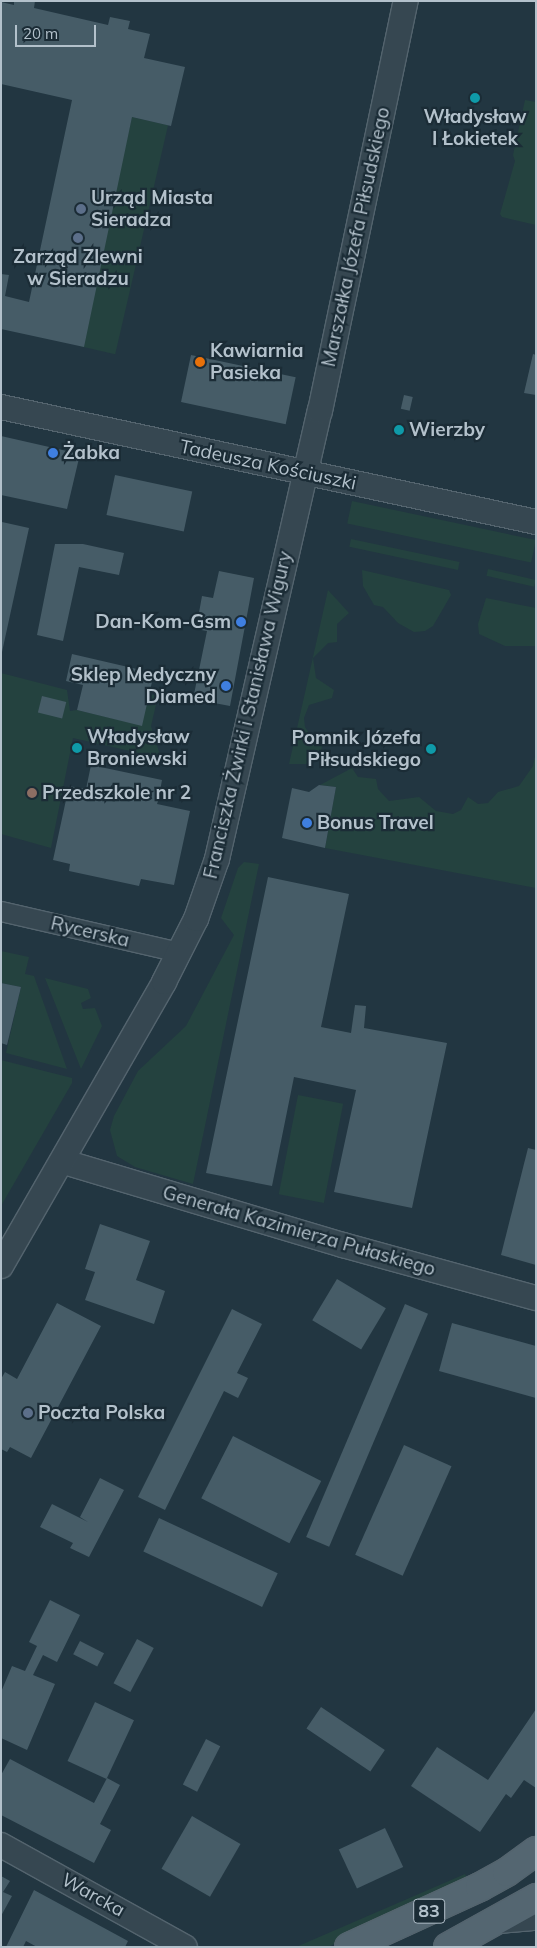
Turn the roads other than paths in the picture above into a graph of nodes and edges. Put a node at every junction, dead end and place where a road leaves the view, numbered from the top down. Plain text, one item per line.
1 (406, 1) edge
2 (1, 407) edge
3 (305, 473) junction
4 (536, 522) edge
5 (1, 911) edge
6 (179, 952) junction
7 (64, 1162) junction
8 (1, 1266) edge
9 (536, 1298) edge
10 (1, 1845) edge
11 (536, 1851) edge
12 (536, 1871) edge
13 (508, 1872) junction
14 (536, 1898) edge
15 (536, 1918) edge
16 (497, 1921) junction
17 (185, 1947) edge
18 (349, 1947) edge
19 (448, 1947) edge

1 - 3 street, Marszałka Józefa Piłsudskiego
2 - 3 street, Tadeusza Kościuszki
3 - 4 street, Tadeusza Kościuszki
3 - 6 street, Franciszka Żwirki i Stanisława Wigury
5 - 6 street, Rycerska
6 - 7 street, Franciszka Żwirki i Stanisława Wigury
7 - 8 street, Franciszka Żwirki i Stanisława Wigury
7 - 9 street, Generała Kazimierza Pułaskiego
10 - 17 street, Warcka
11 - 13 main road, 83
12 - 13 street
13 - 18 main road, 83
14 - 16 main road, 83
15 - 16 street
16 - 19 main road, 83

